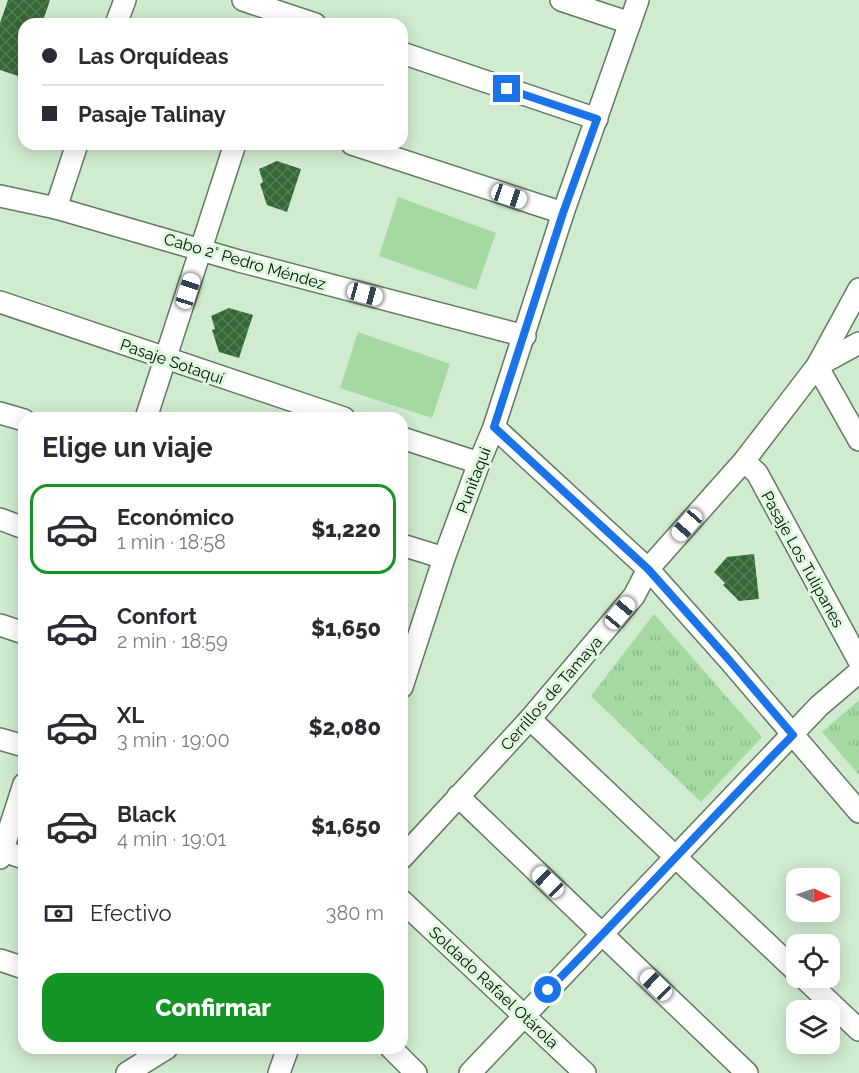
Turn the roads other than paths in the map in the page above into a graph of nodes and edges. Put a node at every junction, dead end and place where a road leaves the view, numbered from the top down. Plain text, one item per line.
1 (125, 0) edge
2 (243, 0) edge
3 (561, 0) edge
4 (638, 0) edge
5 (278, 12) edge
6 (118, 18) edge
7 (296, 18) edge
8 (630, 23) junction
9 (408, 55) edge
10 (597, 119) junction
11 (75, 150) edge
12 (233, 150) edge
13 (370, 150) edge
14 (0, 196) edge
15 (56, 208) junction
16 (563, 213) junction
17 (201, 250) junction
18 (858, 293) edge
19 (0, 302) edge
20 (525, 336) junction
21 (859, 343) edge
22 (165, 359) junction
23 (817, 366) junction
24 (0, 412) edge
25 (148, 412) edge
26 (326, 412) edge
27 (18, 418) edge
28 (494, 427) junction
29 (408, 440) edge
30 (859, 440) edge
31 (744, 460) junction
32 (479, 464) junction
33 (0, 519) edge
34 (18, 526) edge
35 (408, 547) edge
36 (444, 558) junction
37 (648, 569) junction
38 (0, 625) edge
39 (18, 631) edge
40 (408, 650) edge
41 (859, 661) edge
42 (859, 672) edge
43 (530, 718) junction
44 (793, 735) junction
45 (0, 739) edge
46 (18, 744) edge
47 (458, 796) junction
48 (18, 802) edge
49 (859, 812) edge
50 (408, 851) edge
51 (1, 853) edge
52 (676, 856) junction
53 (18, 857) edge
54 (408, 907) edge
55 (603, 935) junction
56 (0, 960) edge
57 (786, 961) edge
58 (18, 966) edge
59 (815, 988) edge
60 (524, 1016) junction
61 (859, 1030) edge
62 (157, 1054) edge
63 (286, 1054) edge
64 (397, 1054) edge
65 (127, 1073) edge
66 (279, 1073) edge
67 (417, 1073) edge
68 (470, 1073) edge
69 (585, 1073) edge
70 (747, 1073) edge

1 - 6 street
2 - 5 street
3 - 8 street
4 - 8 street, Punitaqui
5 - 7 street
8 - 10 street, Punitaqui
9 - 10 street
10 - 16 street, Punitaqui
11 - 15 street
12 - 17 street
13 - 16 street
14 - 15 street, Cabo 2° Pedro Méndez
15 - 17 street, Cabo 2° Pedro Méndez
16 - 20 street, Punitaqui
17 - 20 street, Cabo 2° Pedro Méndez
17 - 22 street
18 - 23 street, Cerrillos de Tamaya
19 - 22 street, Pasaje Sotaquí
20 - 28 street, Punitaqui
21 - 23 street
22 - 25 street
22 - 26 street, Pasaje Sotaquí
23 - 30 street
23 - 31 street, Cerrillos de Tamaya
24 - 27 street
28 - 32 street, Punitaqui
28 - 37 street
29 - 32 street
31 - 37 street, Cerrillos de Tamaya
31 - 41 street, Pasaje Los Tulipanes
32 - 36 street, Punitaqui
33 - 34 street
35 - 36 street
36 - 40 street, Punitaqui
37 - 43 street, Cerrillos de Tamaya
37 - 44 street
38 - 39 street
42 - 44 street
43 - 47 street, Cerrillos de Tamaya
43 - 52 street
44 - 49 street
44 - 52 street
45 - 46 street
47 - 50 street, Cerrillos de Tamaya
47 - 55 street
48 - 51 street
51 - 53 street
52 - 55 street
52 - 57 street
54 - 60 street, Soldado Rafael Otárola
55 - 60 street
55 - 70 street
56 - 58 street
59 - 61 street
60 - 68 street
60 - 69 street, Soldado Rafael Otárola
62 - 65 street
63 - 66 street
64 - 67 street

